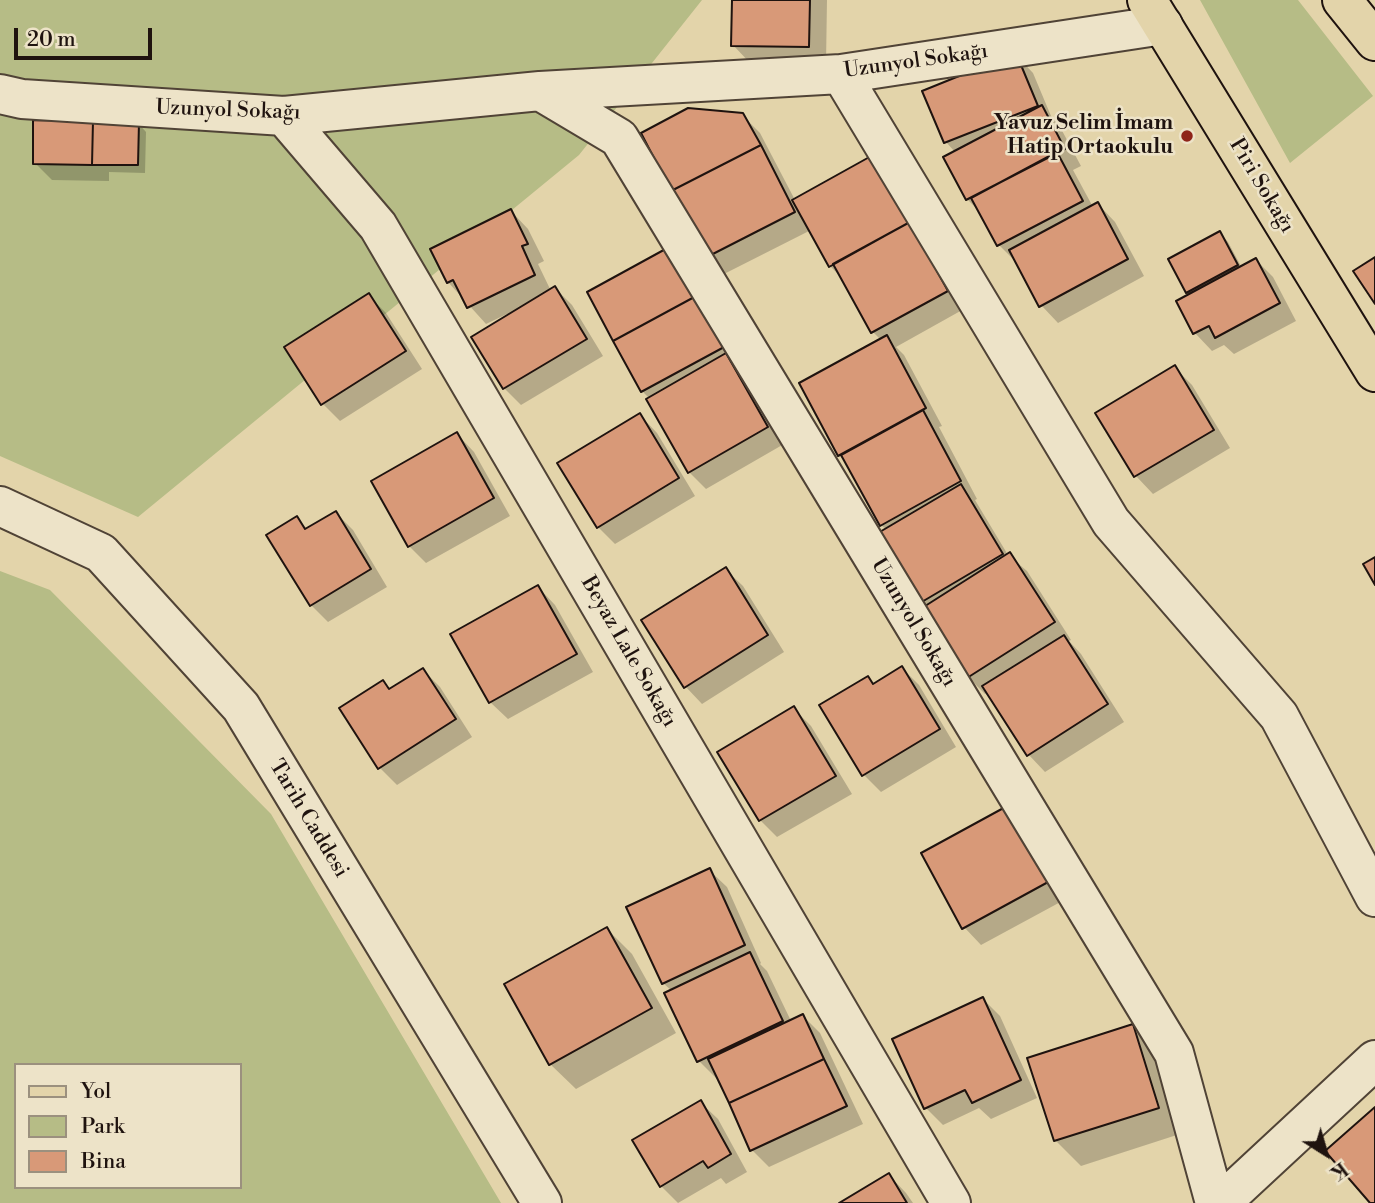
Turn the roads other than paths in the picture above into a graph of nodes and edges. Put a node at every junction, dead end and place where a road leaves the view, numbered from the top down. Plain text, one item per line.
1 (1342, 0) edge
2 (1155, 12) edge
3 (1375, 41) edge
4 (841, 74) junction
5 (541, 91) junction
6 (0, 94) edge
7 (284, 116) junction
8 (1375, 372) edge
9 (0, 506) edge
10 (1375, 897) edge
11 (1375, 1060) edge
12 (542, 1203) edge
13 (951, 1203) edge
14 (1215, 1203) edge
15 (1221, 1203) edge

1 - 3 main road
2 - 4 street, Uzunyol Sokağı
2 - 8 main road, Piri Sokağı
4 - 5 street, Uzunyol Sokağı
4 - 10 street
5 - 7 street, Uzunyol Sokağı
5 - 14 street, Uzunyol Sokağı
6 - 7 street, Uzunyol Sokağı
7 - 13 street, Beyaz Lale Sokağı
9 - 12 street, Tarih Caddesi
11 - 15 street

